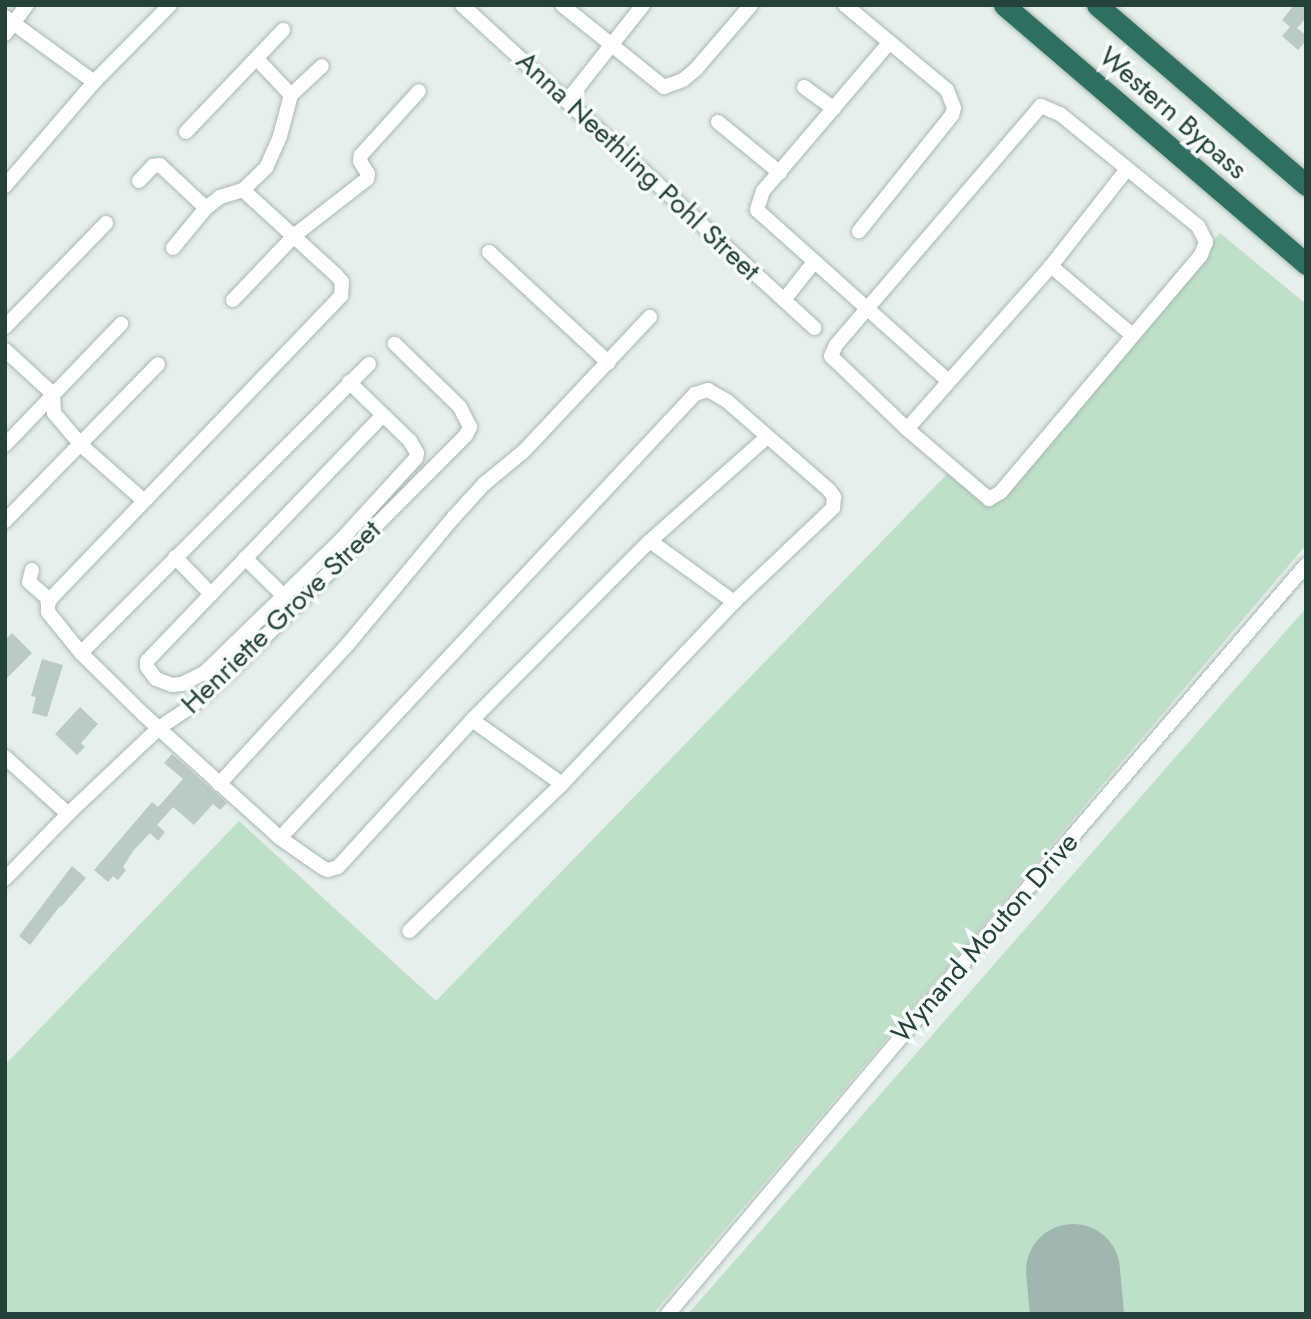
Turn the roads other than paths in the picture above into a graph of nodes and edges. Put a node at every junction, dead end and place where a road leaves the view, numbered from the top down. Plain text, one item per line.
1 (27, 5) edge
2 (170, 5) edge
3 (462, 5) edge
4 (562, 5) edge
5 (643, 5) edge
6 (751, 5) edge
7 (845, 5) edge
8 (1004, 5) edge
9 (1097, 5) edge
10 (8, 25) edge
11 (283, 30) dead end
12 (889, 43) junction
13 (610, 46) junction
14 (257, 59) junction
15 (322, 66) dead end
16 (94, 82) junction
17 (804, 88) dead end
18 (419, 91) dead end
19 (291, 96) junction
20 (567, 101) junction
21 (834, 109) junction
22 (718, 122) dead end
23 (186, 132) dead end
24 (1127, 169) junction
25 (780, 173) junction
26 (139, 181) dead end
27 (1306, 185) edge
28 (5, 186) edge
29 (243, 190) junction
30 (206, 208) junction
31 (106, 223) dead end
32 (859, 231) dead end
33 (295, 235) junction
34 (173, 248) dead end
35 (489, 252) dead end
36 (814, 262) junction
37 (1306, 264) edge
38 (1051, 266) junction
39 (233, 300) dead end
40 (784, 300) junction
41 (868, 309) junction
42 (650, 317) dead end
43 (121, 324) dead end
44 (5, 327) edge
45 (814, 328) dead end
46 (1132, 335) junction
47 (395, 345) dead end
48 (5, 350) edge
49 (609, 363) junction
50 (158, 364) dead end
51 (369, 364) dead end
52 (948, 381) junction
53 (349, 383) junction
54 (52, 394) junction
55 (382, 416) junction
56 (908, 429) junction
57 (766, 438) junction
58 (5, 445) edge
59 (81, 446) junction
60 (143, 500) junction
61 (5, 521) edge
62 (650, 541) junction
63 (175, 557) junction
64 (245, 558) junction
65 (1306, 565) edge
66 (32, 570) dead end
67 (210, 593) junction
68 (285, 596) junction
69 (50, 600) junction
70 (734, 602) junction
71 (81, 653) junction
72 (472, 720) junction
73 (159, 728) junction
74 (5, 757) edge
75 (562, 783) junction
76 (219, 784) junction
77 (68, 814) junction
78 (280, 838) junction
79 (5, 879) edge
80 (409, 931) dead end
81 (668, 1314) edge

1 - 10 street
2 - 16 street
3 - 20 street, Anna Neethling Pohl Street
4 - 13 street
5 - 13 street
6 - 13 street
7 - 12 street
8 - 37 highway, Western Bypass
9 - 27 highway, Western Bypass
10 - 16 street
11 - 14 street
12 - 21 street
12 - 32 street
13 - 20 street
14 - 19 street
14 - 23 street
15 - 19 street
16 - 28 street
17 - 21 street
18 - 33 street
19 - 29 street
20 - 40 street, Anna Neethling Pohl Street
21 - 25 street
22 - 25 street
24 - 38 street
24 - 41 street
24 - 46 street
25 - 36 street
26 - 30 street
29 - 30 street
29 - 33 street
30 - 34 street
31 - 44 street
33 - 39 street
33 - 60 street
35 - 49 street
36 - 40 street
36 - 41 street
38 - 46 street
38 - 52 street
40 - 45 street, Anna Neethling Pohl Street
41 - 52 street
41 - 56 street
42 - 49 street
43 - 54 street
46 - 56 street
47 - 73 street, Henriette Grove Street
48 - 54 street
49 - 76 street
50 - 59 street
51 - 53 street
52 - 56 street
53 - 55 street
53 - 63 street
54 - 58 street
54 - 59 street
55 - 64 street
55 - 68 street
57 - 62 street
57 - 70 street
57 - 78 street
59 - 60 street
59 - 61 street
60 - 69 street
62 - 70 street
62 - 72 street
63 - 67 street
63 - 71 street
64 - 67 street
64 - 68 street
65 - 81 street, Wynand Mouton Drive
66 - 69 street
67 - 68 street
69 - 71 street
70 - 75 street
71 - 73 street
72 - 75 street
72 - 78 street
73 - 76 street
73 - 77 street, Henriette Grove Street
74 - 77 street
75 - 80 street
76 - 78 street
77 - 79 street, Henriette Grove Street

